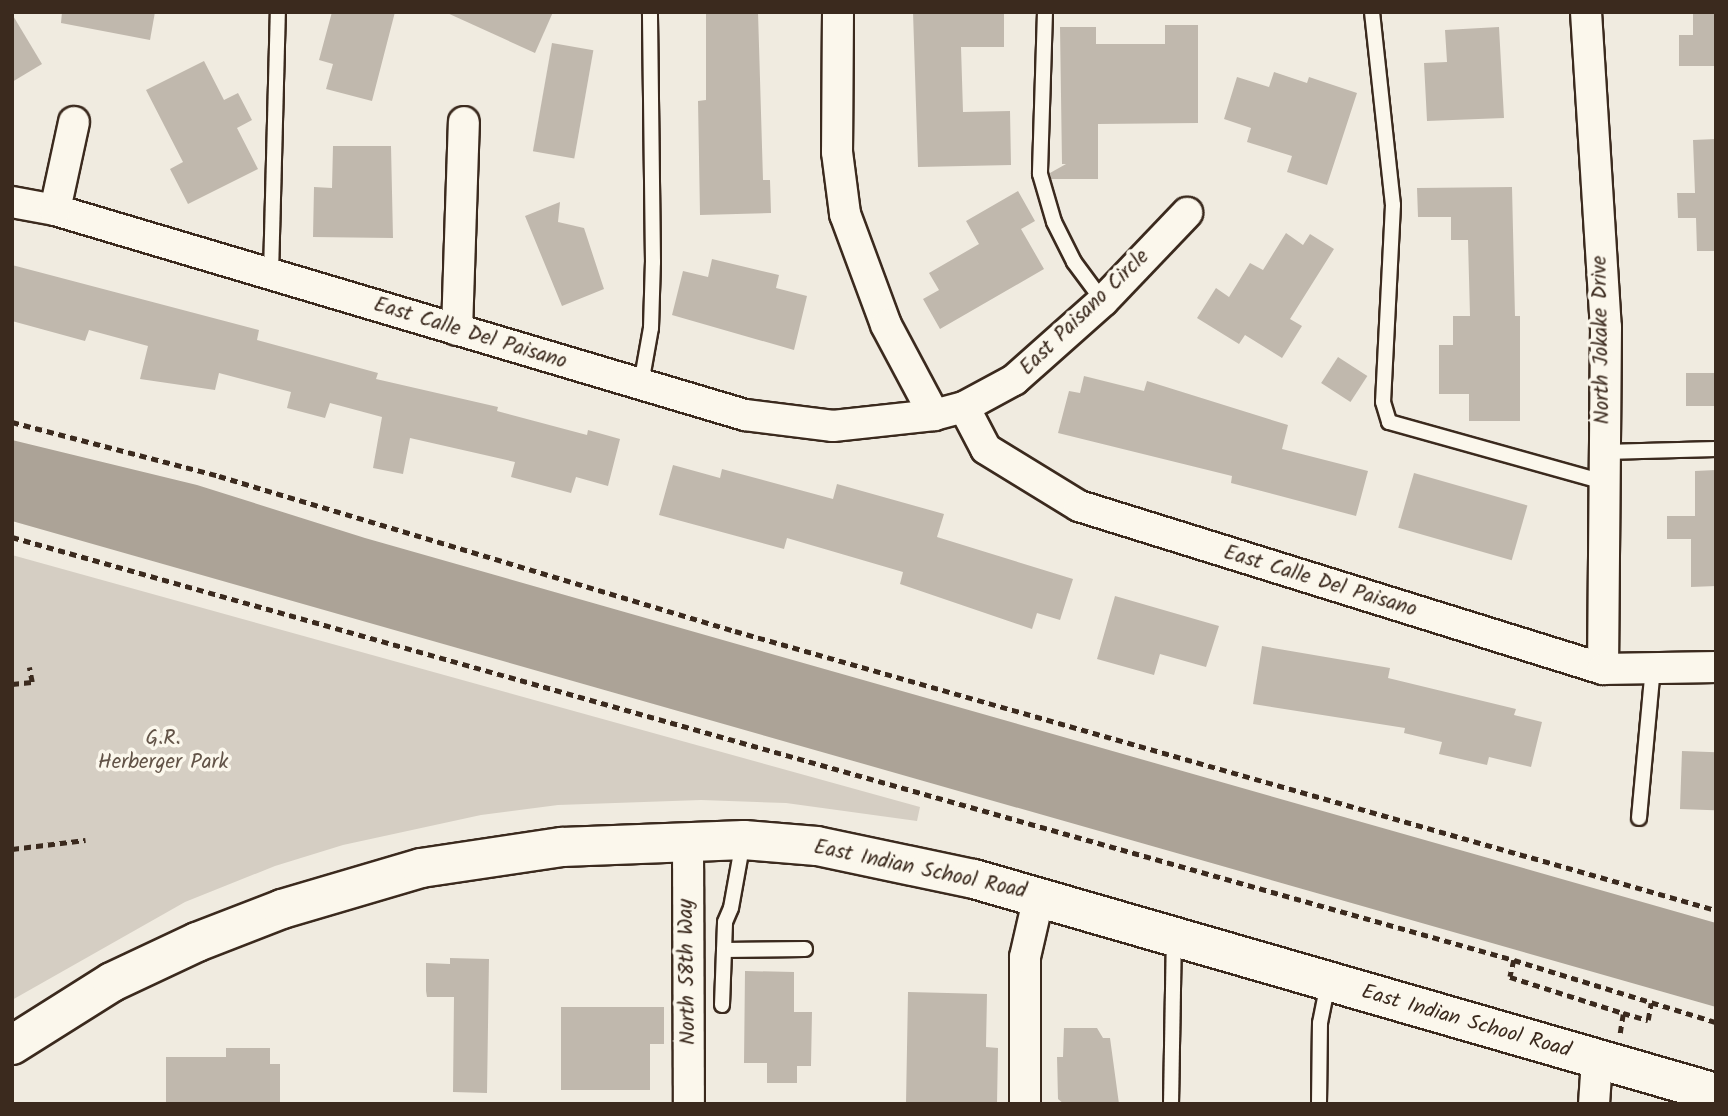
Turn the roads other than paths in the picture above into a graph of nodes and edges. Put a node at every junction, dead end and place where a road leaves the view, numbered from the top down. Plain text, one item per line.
1 (278, 12) edge
2 (650, 12) edge
3 (838, 12) edge
4 (1045, 12) edge
5 (1372, 12) edge
6 (1586, 12) edge
7 (74, 122) dead end
8 (464, 122) dead end
9 (12, 202) edge
10 (55, 210) junction
11 (1187, 213) dead end
12 (271, 274) junction
13 (1103, 301) junction
14 (457, 330) junction
15 (641, 384) junction
16 (964, 407) junction
17 (934, 415) junction
18 (1716, 449) edge
19 (1605, 452) junction
20 (1604, 482) junction
21 (1716, 667) edge
22 (1653, 668) junction
23 (1603, 669) junction
24 (1639, 818) dead end
25 (688, 840) junction
26 (744, 840) junction
27 (1039, 897) junction
28 (1174, 936) junction
29 (805, 949) dead end
30 (724, 950) junction
31 (1328, 982) junction
32 (722, 1005) dead end
33 (12, 1045) edge
34 (1597, 1060) junction
35 (1716, 1093) edge
36 (689, 1104) edge
37 (1025, 1104) edge
38 (1171, 1104) edge
39 (1319, 1104) edge
40 (1594, 1104) edge

1 - 12 lane
2 - 15 lane
3 - 17 street
4 - 13 lane
5 - 20 lane
6 - 19 street, North Jokake Drive
7 - 10 street
8 - 14 street
9 - 10 street, East Calle Del Paisano
10 - 12 street, East Calle Del Paisano
11 - 13 street, East Paisano Circle
12 - 14 street, East Calle Del Paisano
13 - 16 street, East Paisano Circle
14 - 15 street, East Calle Del Paisano
15 - 17 street, East Calle Del Paisano
16 - 17 street, East Paisano Circle
16 - 23 street, East Calle Del Paisano
18 - 19 lane
19 - 20 street, North Jokake Drive
20 - 23 street, North Jokake Drive
21 - 22 street, East Calle Del Paisano
22 - 23 street, East Calle Del Paisano
22 - 24 lane
25 - 26 main road, East Indian School Road
25 - 33 main road, East Indian School Road
25 - 36 street, North 58th Way
26 - 27 main road, East Indian School Road
26 - 30 lane
27 - 28 main road, East Indian School Road
27 - 37 street
28 - 31 main road, East Indian School Road
28 - 38 lane
29 - 30 lane
30 - 32 lane
31 - 34 main road, East Indian School Road
31 - 39 lane
34 - 35 main road, East Indian School Road
34 - 40 street

